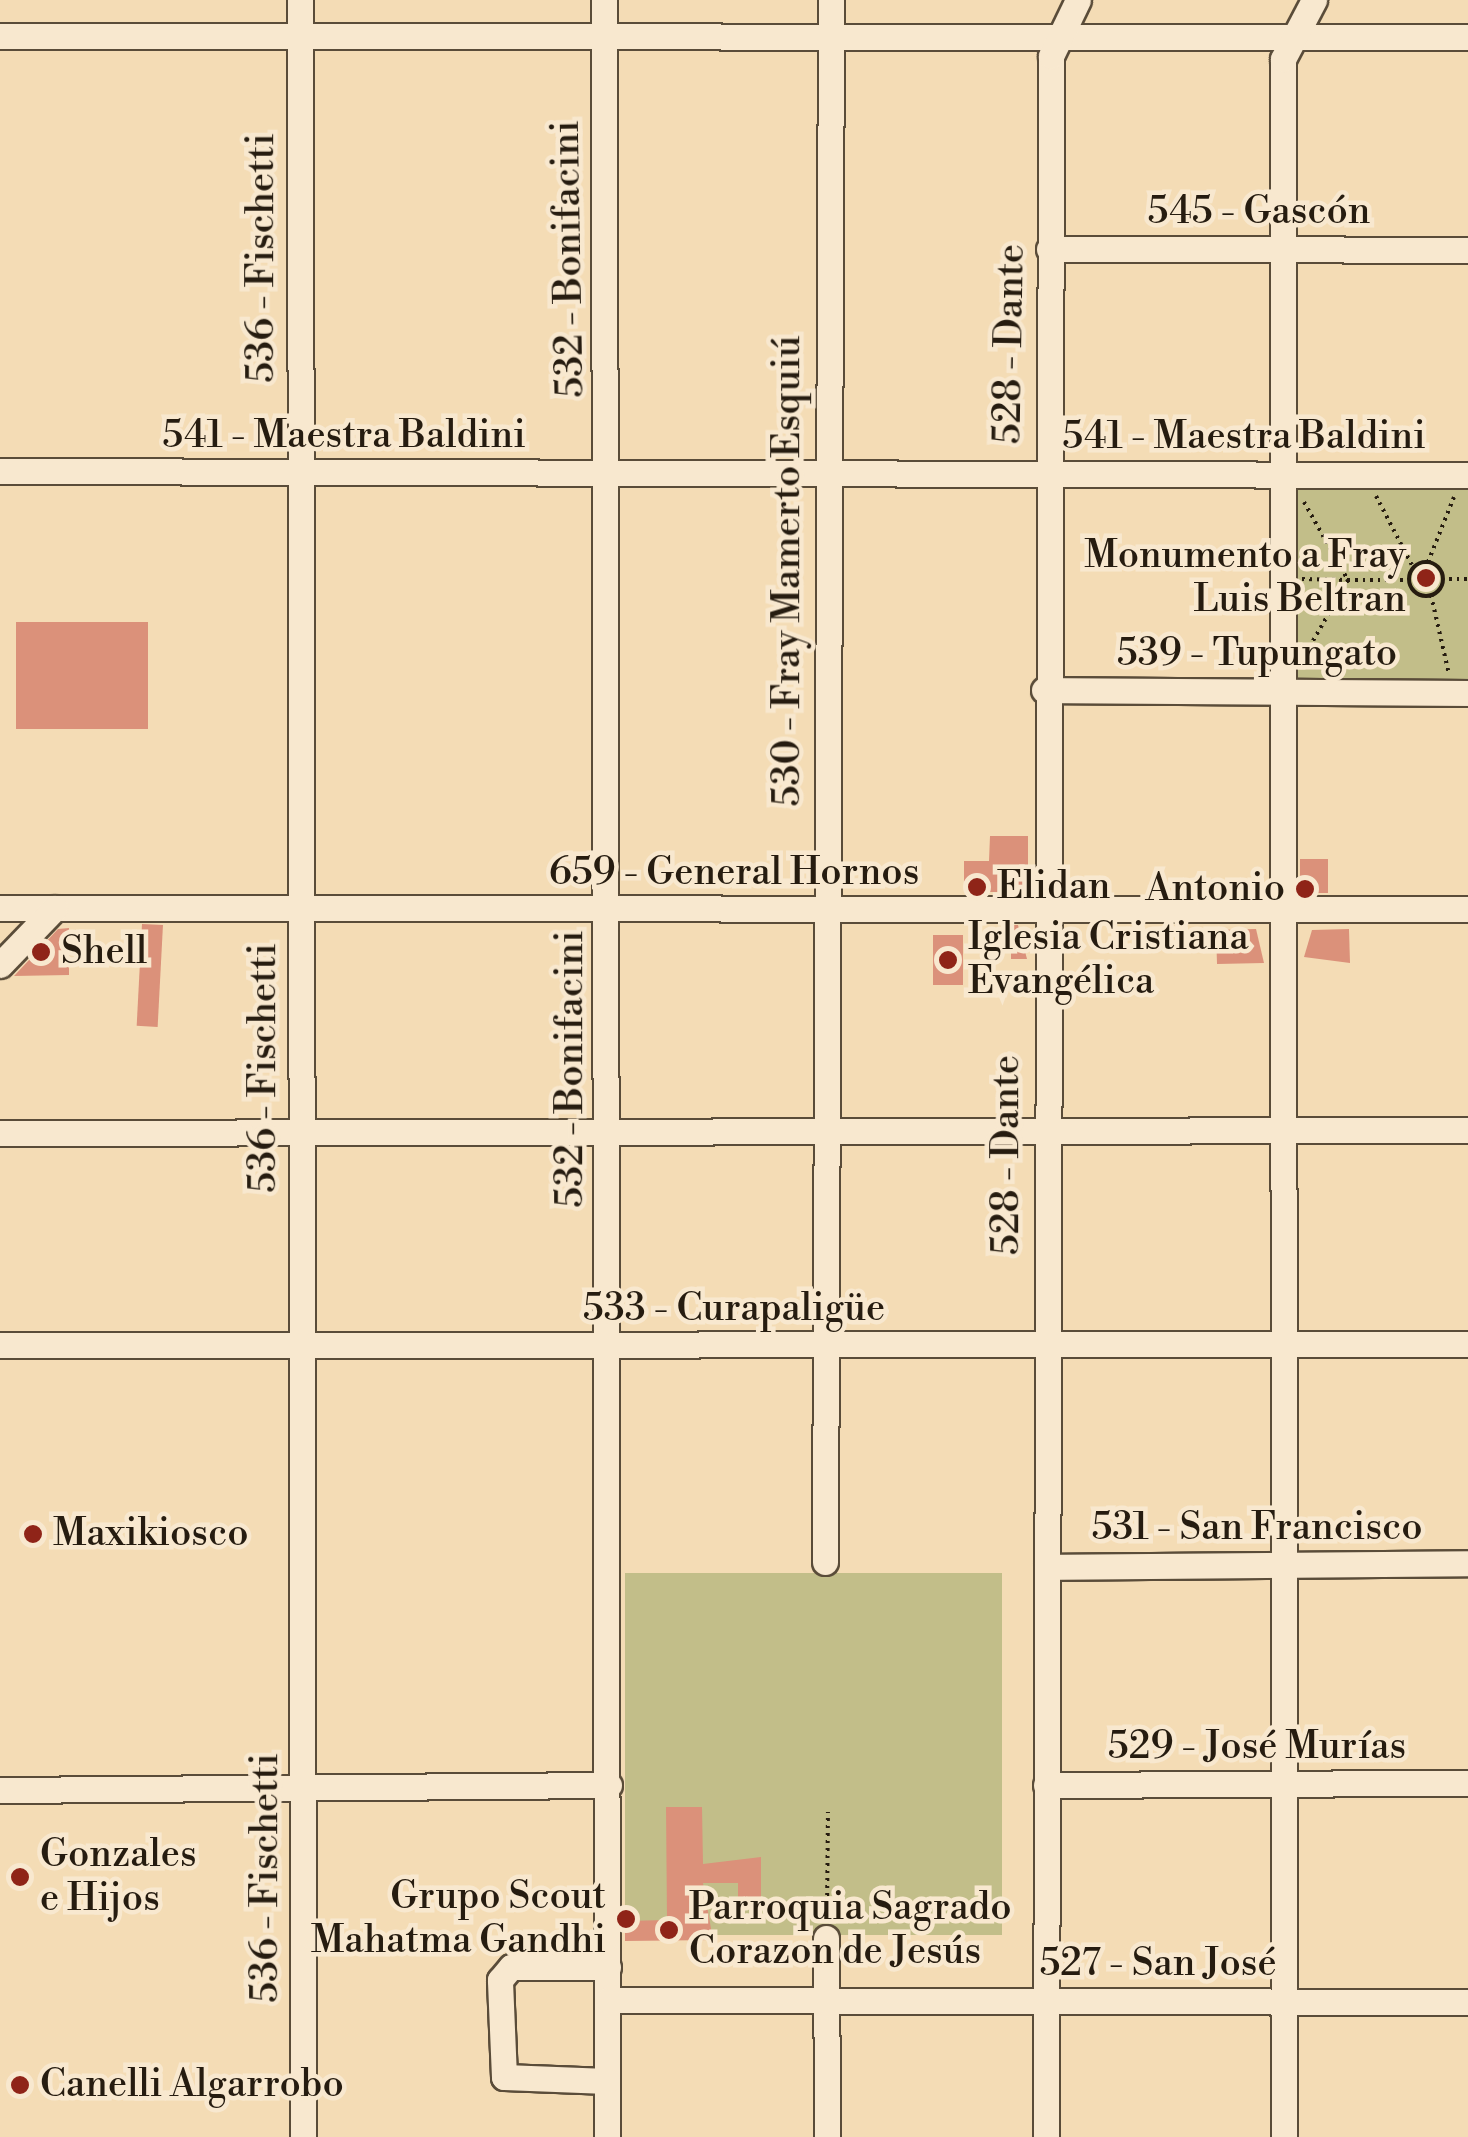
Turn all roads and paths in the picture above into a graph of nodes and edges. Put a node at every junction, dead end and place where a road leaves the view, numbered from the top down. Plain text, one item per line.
1 (300, 0) edge
2 (604, 0) edge
3 (831, 0) edge
4 (1078, 0) edge
5 (1314, 0) edge
6 (300, 35) junction
7 (0, 36) edge
8 (604, 36) junction
9 (827, 38) junction
10 (1054, 38) junction
11 (1468, 38) edge
12 (1286, 40) junction
13 (1049, 249) junction
14 (1285, 250) junction
15 (1468, 250) edge
16 (0, 471) edge
17 (299, 473) junction
18 (826, 474) junction
19 (1046, 474) junction
20 (1288, 474) junction
21 (1365, 474) junction
22 (610, 475) junction
23 (1465, 475) edge
24 (1428, 562) junction
25 (1413, 567) junction
26 (1287, 579) junction
27 (1442, 579) junction
28 (1468, 579) edge
29 (1348, 580) junction
30 (1409, 580) junction
31 (1431, 595) junction
32 (1302, 660) dead end
33 (1044, 690) junction
34 (1284, 692) junction
35 (1461, 693) edge
36 (0, 908) edge
37 (54, 908) junction
38 (302, 908) junction
39 (1282, 909) junction
40 (1468, 909) edge
41 (608, 910) junction
42 (1045, 910) junction
43 (825, 911) junction
44 (0, 966) edge
45 (1045, 1126) junction
46 (823, 1128) junction
47 (1284, 1128) junction
48 (609, 1130) junction
49 (1468, 1130) edge
50 (0, 1133) edge
51 (301, 1133) junction
52 (1282, 1344) junction
53 (1468, 1344) edge
54 (0, 1345) edge
55 (301, 1346) junction
56 (1044, 1346) junction
57 (610, 1347) junction
58 (825, 1347) junction
59 (825, 1562) dead end
60 (1468, 1564) edge
61 (1048, 1566) junction
62 (1283, 1566) junction
63 (1468, 1783) edge
64 (1282, 1784) junction
65 (303, 1785) junction
66 (609, 1785) junction
67 (1046, 1785) junction
68 (0, 1790) edge
69 (828, 1812) dead end
70 (826, 1938) joint
71 (608, 1967) junction
72 (826, 1999) junction
73 (608, 2000) junction
74 (1046, 2001) junction
75 (1468, 2002) edge
76 (1283, 2003) junction
77 (607, 2081) junction
78 (303, 2137) edge
79 (607, 2137) edge
80 (827, 2137) edge
81 (1046, 2137) edge
82 (1284, 2137) edge

1 - 6 street, 536 - Fischetti
2 - 8 street, 532 - Bonifacini
3 - 9 street, 530 - Fray Mamerto Esquiú
4 - 10 street
5 - 12 street
6 - 7 street
6 - 8 street
6 - 17 street, 536 - Fischetti
8 - 9 street
8 - 22 street, 532 - Bonifacini
9 - 10 street
9 - 18 street, 530 - Fray Mamerto Esquiú
10 - 12 street
10 - 13 street, 528 - Dante
11 - 12 street
12 - 14 street
13 - 14 street, 545 - Gascón
13 - 19 street, 528 - Dante
14 - 15 street, 545 - Gascón
14 - 20 street
16 - 17 street, 541 - Maestra Baldini
17 - 22 street, 541 - Maestra Baldini
17 - 38 street, 536 - Fischetti
18 - 19 street, 541 - Maestra Baldini
18 - 22 street, 541 - Maestra Baldini
18 - 43 street, 530 - Fray Mamerto Esquiú
19 - 20 street, 541 - Maestra Baldini
19 - 33 street, 528 - Dante
20 - 21 street, 541 - Maestra Baldini
20 - 26 street
20 - 29 path
21 - 23 street, 541 - Maestra Baldini
21 - 25 path
22 - 41 street, 532 - Bonifacini
23 - 24 path
24 - 25 path
24 - 27 path
25 - 30 path
26 - 29 path
26 - 34 street
27 - 28 path
27 - 31 path
29 - 30 path
29 - 32 path
30 - 31 path
31 - 35 path
33 - 34 street, 539 - Tupungato
33 - 42 street, 528 - Dante
34 - 35 street, 539 - Tupungato
34 - 39 street
36 - 37 street, 659 - General Hornos
37 - 38 street, 659 - General Hornos
37 - 44 street
38 - 41 street, 659 - General Hornos
38 - 51 street, 536 - Fischetti
39 - 40 street, 659 - General Hornos
39 - 42 street, 659 - General Hornos
39 - 47 street
41 - 43 street, 659 - General Hornos
41 - 48 street, 532 - Bonifacini
42 - 43 street, 659 - General Hornos
42 - 45 street, 528 - Dante
43 - 46 street, 530 - Fray Mamerto Esquiú
45 - 46 street
45 - 47 street
45 - 56 street, 528 - Dante
46 - 48 street
46 - 58 street, 530 - Fray Mamerto Esquiú
47 - 49 street
47 - 52 street
48 - 51 street
48 - 57 street, 532 - Bonifacini
50 - 51 street
51 - 55 street, 536 - Fischetti
52 - 53 street, 533 - Curapaligüe
52 - 56 street, 533 - Curapaligüe
52 - 62 street
54 - 55 street, 533 - Curapaligüe
55 - 57 street, 533 - Curapaligüe
55 - 65 street, 536 - Fischetti
56 - 58 street, 533 - Curapaligüe
56 - 61 street, 528 - Dante
57 - 58 street, 533 - Curapaligüe
57 - 66 street, 532 - Bonifacini
58 - 59 street, 530 - Fray Mamerto Esquiú
60 - 62 street, 531 - San Francisco
61 - 62 street, 531 - San Francisco
61 - 67 street, 528 - Dante
62 - 64 street
63 - 64 street, 529 - José Murías
64 - 67 street, 529 - José Murías
64 - 76 street
65 - 66 street
65 - 68 street
65 - 78 street, 536 - Fischetti
66 - 71 street, 532 - Bonifacini
67 - 74 street, 528 - Dante
69 - 70 path
70 - 72 street
71 - 73 street, 532 - Bonifacini
71 - 77 street
72 - 73 street, 527 - San José
72 - 74 street, 527 - San José
72 - 80 street
73 - 77 street, 532 - Bonifacini
74 - 76 street, 527 - San José
74 - 81 street, 528 - Dante
75 - 76 street, 527 - San José
76 - 82 street
77 - 79 street, 532 - Bonifacini

